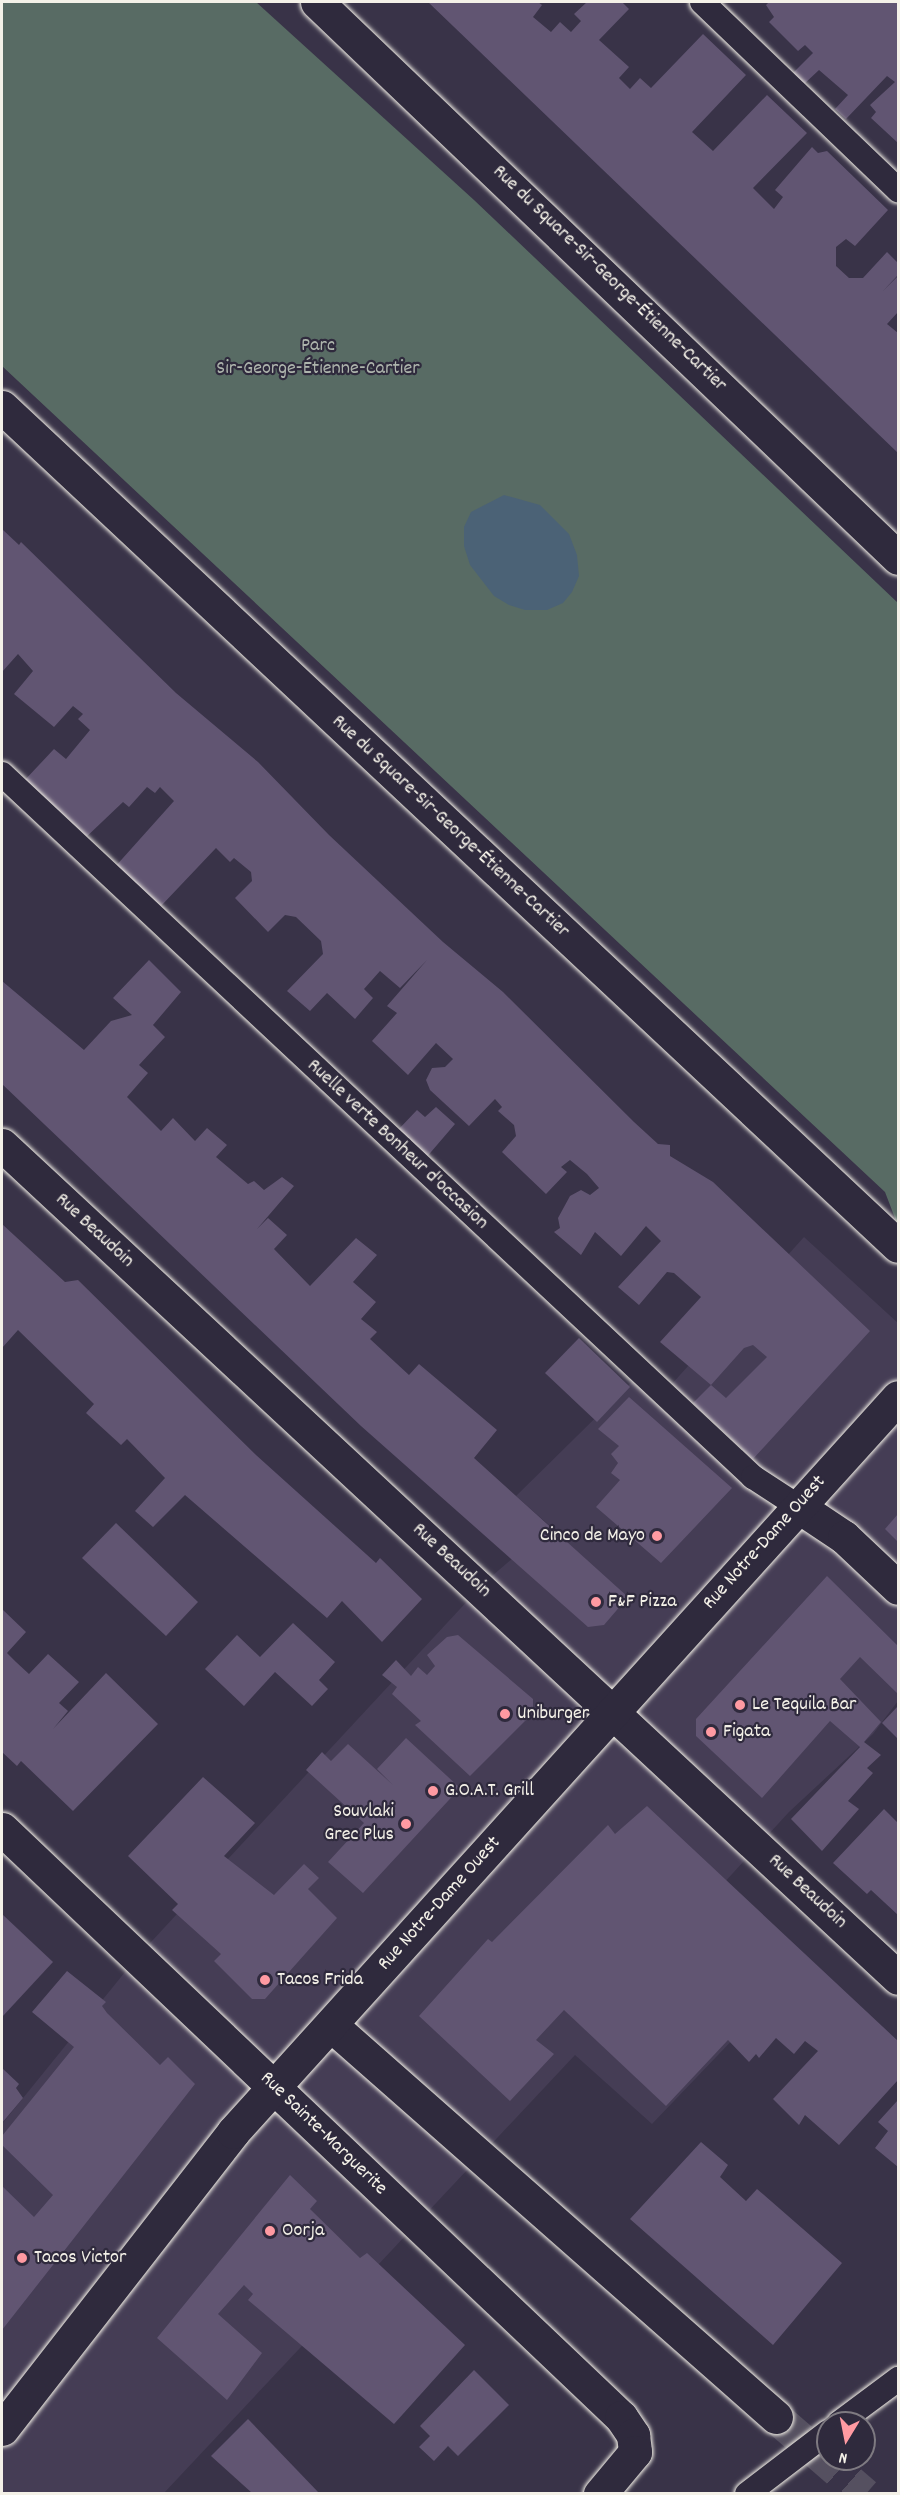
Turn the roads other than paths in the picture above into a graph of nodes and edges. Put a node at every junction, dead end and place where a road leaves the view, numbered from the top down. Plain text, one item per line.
1 (317, 2) edge
2 (702, 2) edge
3 (898, 190) edge
4 (2, 407) edge
5 (898, 558) edge
6 (2, 774) edge
7 (2, 1145) edge
8 (898, 1246) edge
9 (898, 1397) edge
10 (800, 1507) junction
11 (898, 1588) edge
12 (613, 1711) junction
13 (2, 1829) edge
14 (898, 1978) edge
15 (331, 2025) junction
16 (274, 2087) junction
17 (898, 2379) edge
18 (856, 2411) edge
19 (776, 2417) tunnel mouth
20 (2, 2429) edge
21 (816, 2441) edge
22 (600, 2493) edge
23 (747, 2493) edge

1 - 5 street, Rue du Square-Sir-George-Étienne-Cartier
2 - 3 lane
4 - 8 street, Rue du Square-Sir-George-Étienne-Cartier
6 - 10 lane, Ruelle verte Bonheur d'occasion
7 - 12 street, Rue Beaudoin
9 - 10 street, Rue Notre-Dame Ouest
10 - 11 street
10 - 12 street, Rue Notre-Dame Ouest
12 - 14 street, Rue Beaudoin
12 - 15 street, Rue Notre-Dame Ouest
13 - 16 street, Rue Sainte-Marguerite
15 - 16 street, Rue Notre-Dame Ouest
15 - 19 street
16 - 20 street, Rue Notre-Dame Ouest
16 - 22 street, Rue Sainte-Marguerite
17 - 18 lane
21 - 23 lane

